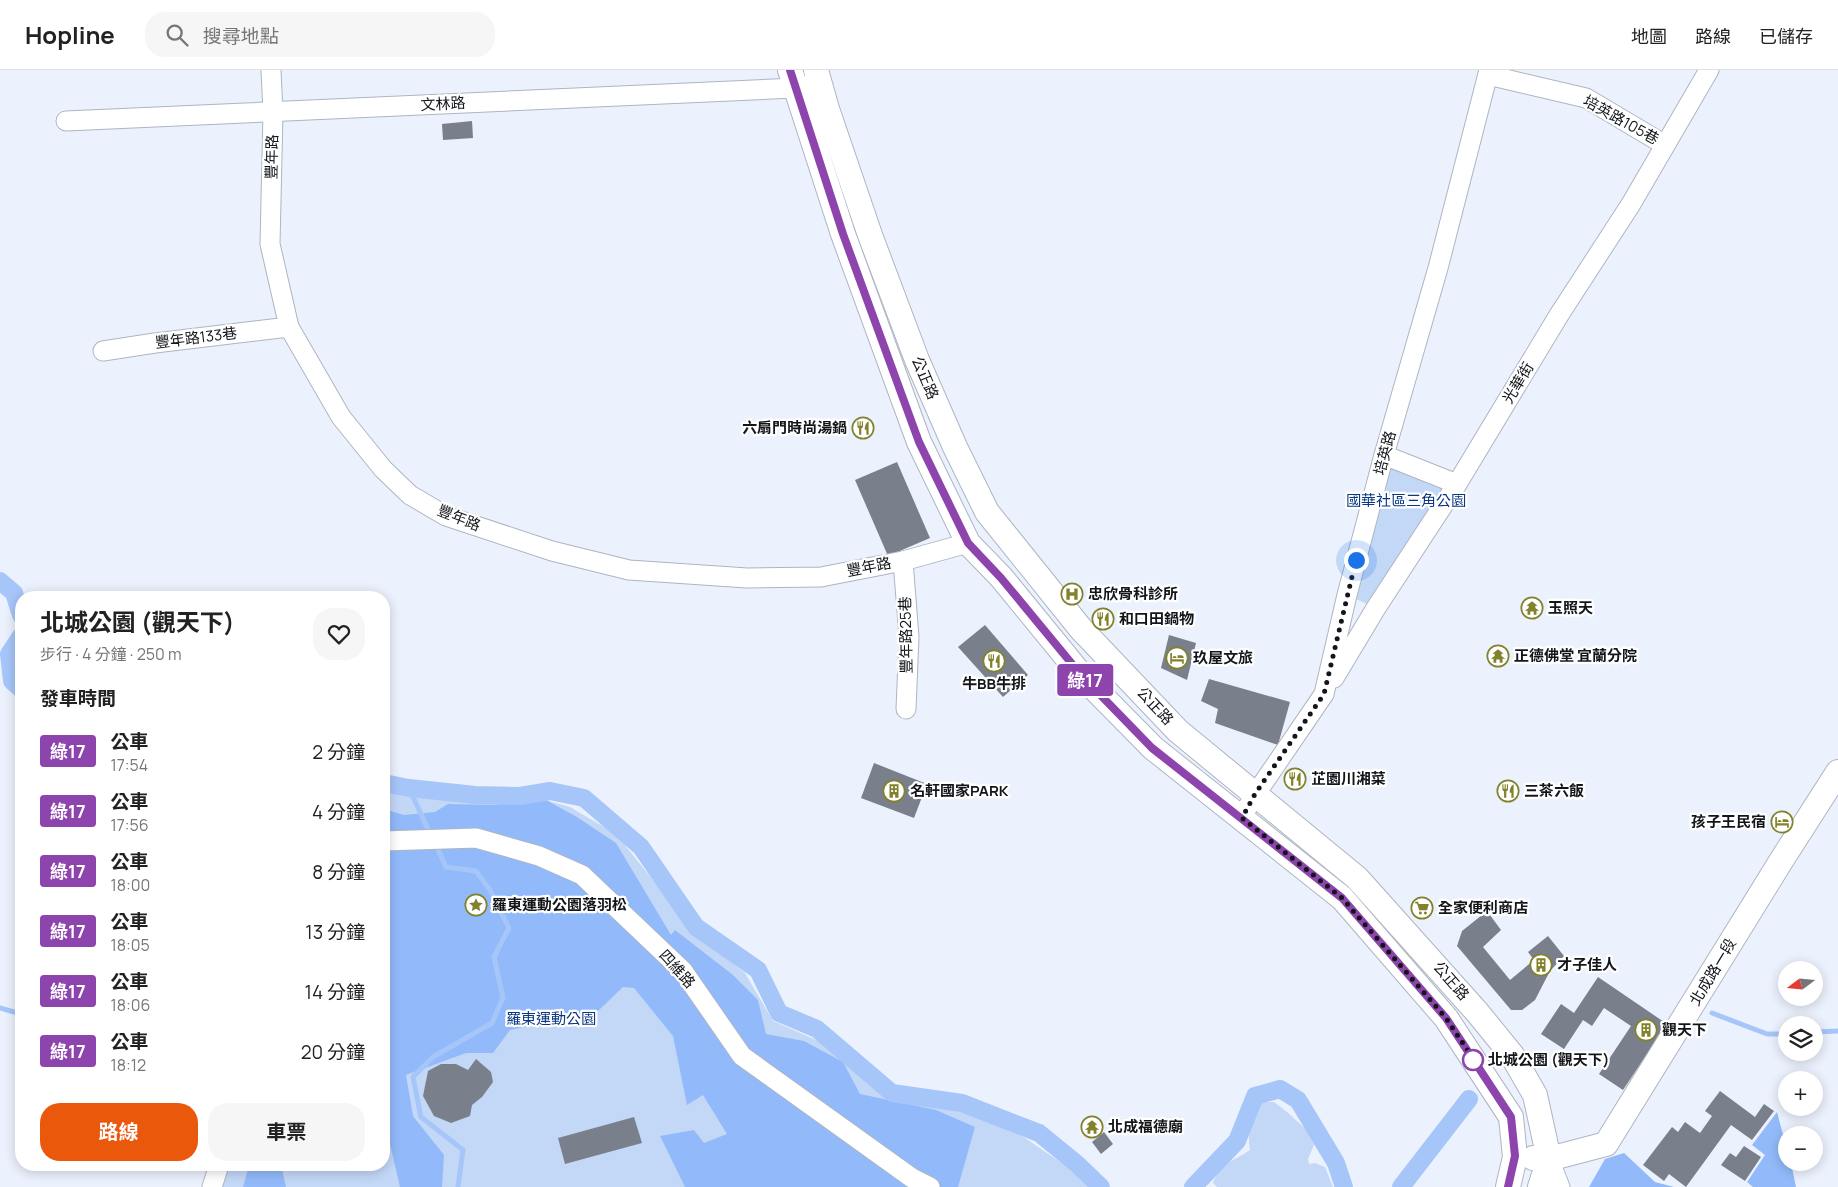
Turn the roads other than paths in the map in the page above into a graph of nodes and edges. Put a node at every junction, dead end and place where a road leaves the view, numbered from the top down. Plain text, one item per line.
1 (272, 70) edge
2 (1709, 70) edge
3 (1488, 72) edge
4 (818, 76) edge
5 (792, 79) edge
6 (273, 112) junction
7 (66, 121) dead end
8 (1666, 145) junction
9 (289, 327) junction
10 (103, 352) dead end
11 (1384, 455) junction
12 (1457, 484) junction
13 (968, 543) junction
14 (903, 560) junction
15 (1324, 694) junction
16 (906, 709) dead end
17 (1838, 772) edge
18 (1255, 794) junction
19 (1242, 818) junction
20 (390, 841) edge
21 (1515, 1156) junction
22 (1549, 1159) junction
23 (217, 1171) edge
24 (212, 1187) edge
25 (930, 1187) edge
26 (1508, 1187) edge
27 (1540, 1187) edge
28 (1560, 1187) edge

1 - 6 street, 豐年路
2 - 8 street, 光華街
3 - 8 street, 培英路105巷
3 - 11 street, 培英路
4 - 5 street, 文林路
4 - 18 street, 公正路
5 - 6 street, 文林路
5 - 13 street, 公正路
6 - 7 street, 文林路
6 - 9 street, 豐年路
8 - 12 street, 光華街
9 - 10 street, 豐年路133巷
9 - 14 street, 豐年路
11 - 12 street
11 - 15 street, 培英路
12 - 15 street, 光華街
13 - 14 street, 豐年路
13 - 19 street, 公正路
14 - 16 street, 豐年路25巷
15 - 18 street, 培英路
17 - 22 street, 北成路一段
18 - 19 street, 培英路
18 - 22 street, 公正路
19 - 21 street, 公正路
20 - 25 street, 四維路
21 - 22 street, 北成路一段
21 - 26 street, 公正路
22 - 27 street
22 - 28 street
23 - 24 street

